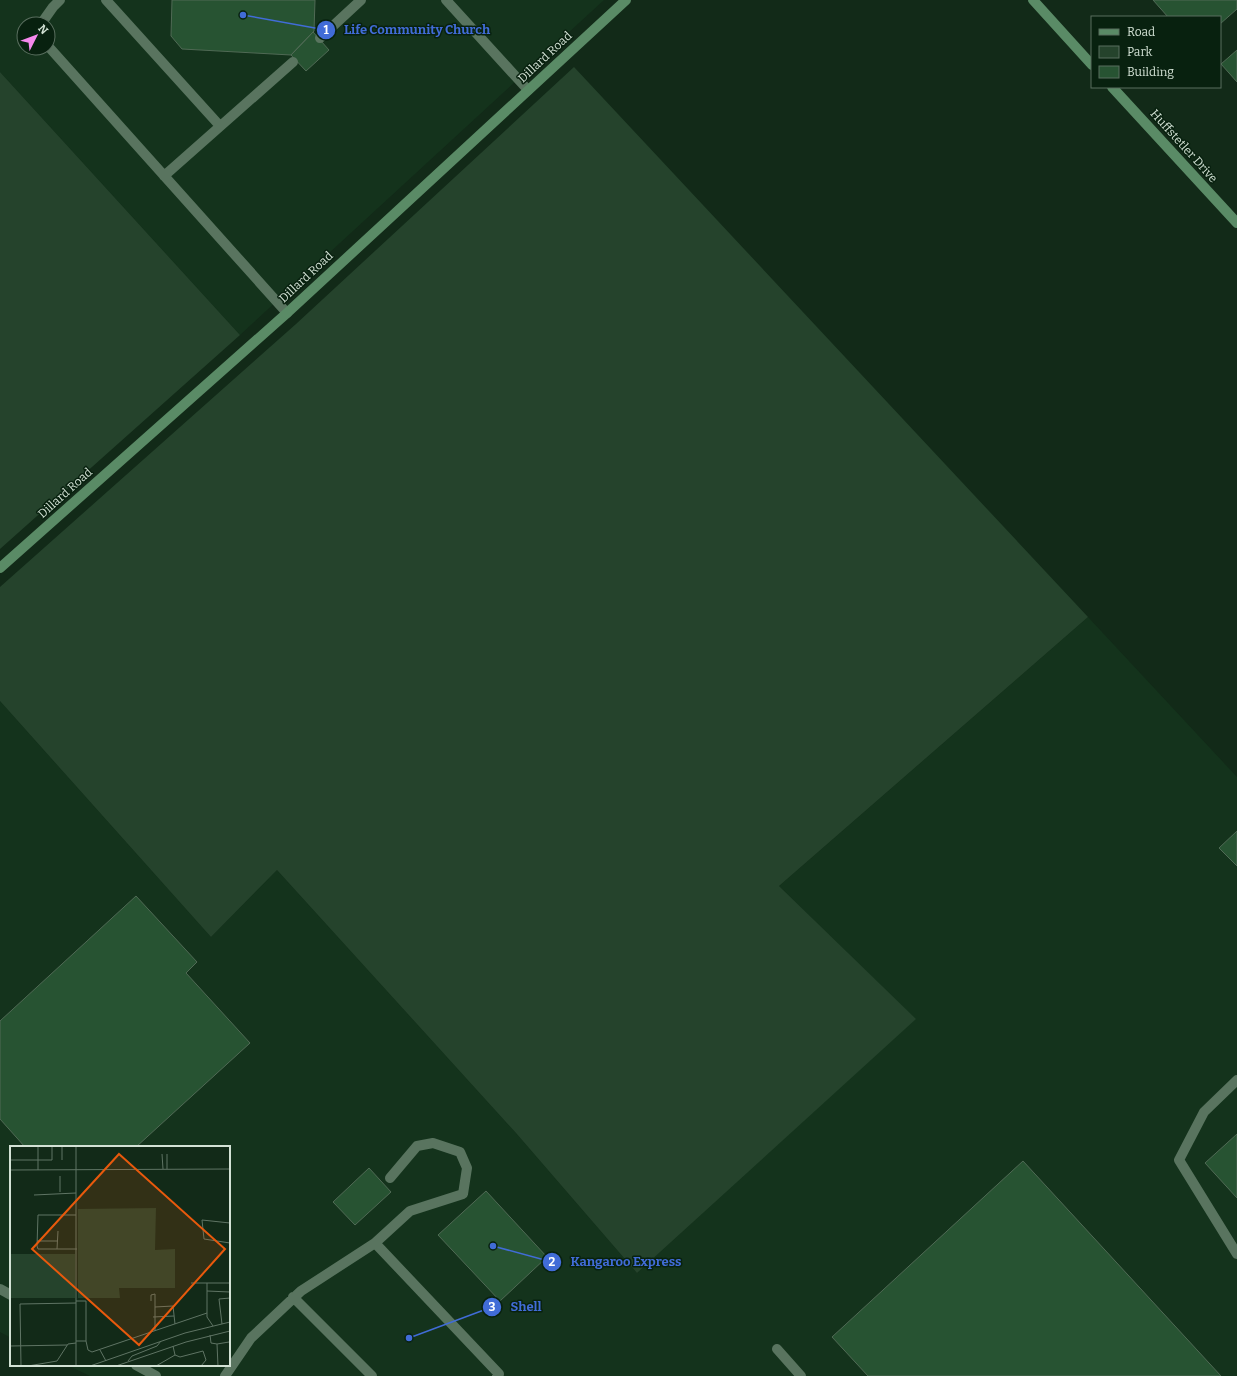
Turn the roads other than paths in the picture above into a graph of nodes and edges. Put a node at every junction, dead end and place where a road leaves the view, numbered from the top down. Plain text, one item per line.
1 (60, 0) edge
2 (106, 0) edge
3 (361, 0) edge
4 (446, 0) edge
5 (626, 0) edge
6 (1033, 0) edge
7 (47, 16) edge
8 (320, 38) dead end
9 (56, 55) edge
10 (293, 62) dead end
11 (1091, 64) edge
12 (1113, 88) edge
13 (528, 90) junction
14 (220, 126) junction
15 (164, 176) junction
16 (1237, 223) edge
17 (287, 313) junction
18 (0, 568) edge
19 (1237, 1080) edge
20 (390, 1178) dead end
21 (375, 1243) junction
22 (1237, 1254) edge
23 (0, 1289) edge
24 (10, 1294) edge
25 (293, 1298) junction
26 (777, 1349) dead end
27 (138, 1366) edge
28 (156, 1376) edge
29 (225, 1376) edge
30 (372, 1376) edge
31 (497, 1376) edge
32 (801, 1376) edge

1 - 7 lane
2 - 14 lane
3 - 8 lane
4 - 13 lane
5 - 13 street, Dillard Road
6 - 11 street
9 - 15 lane
10 - 14 lane
12 - 16 street, Huffstetler Drive
13 - 17 street, Dillard Road
14 - 15 lane
15 - 17 lane
17 - 18 street, Dillard Road
19 - 22 lane
20 - 21 lane
21 - 25 lane
21 - 31 lane
23 - 24 lane
25 - 29 lane
25 - 30 lane
26 - 32 lane
27 - 28 lane

